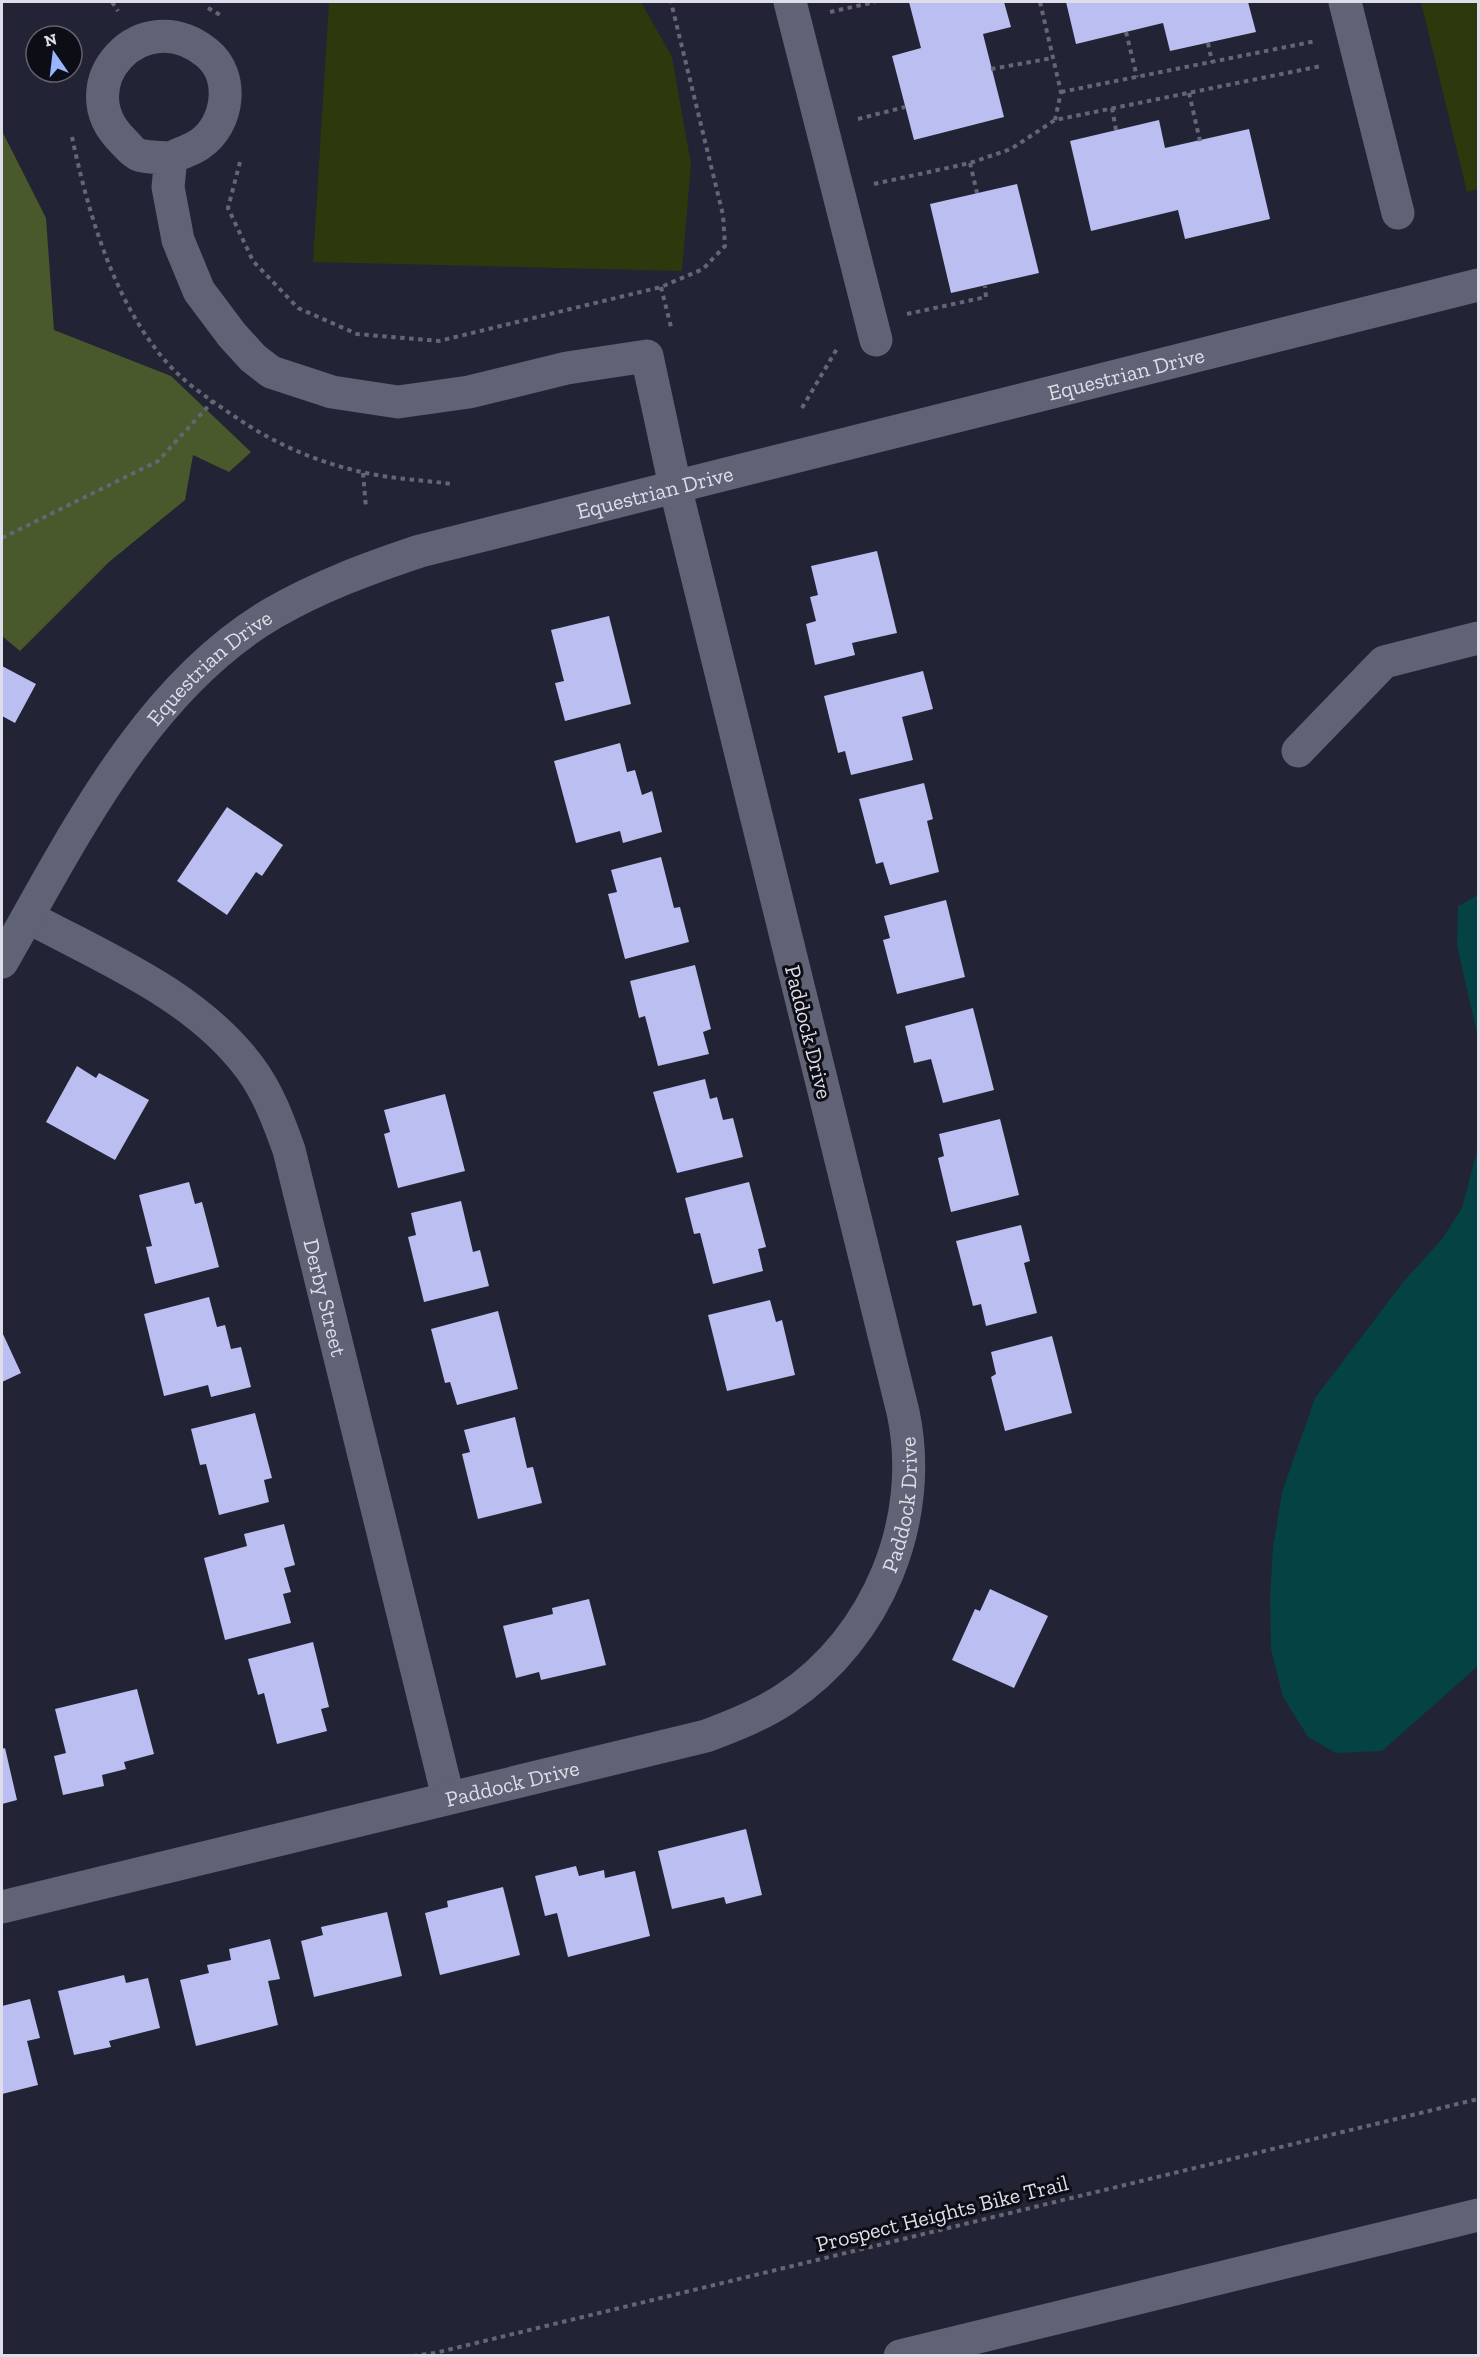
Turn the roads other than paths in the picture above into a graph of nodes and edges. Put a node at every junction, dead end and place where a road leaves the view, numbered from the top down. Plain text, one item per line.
1 (1345, 2) edge
2 (792, 11) edge
3 (171, 158) dead end
4 (1398, 213) dead end
5 (1479, 285) edge
6 (874, 331) road end
7 (675, 486) junction
8 (1479, 638) edge
9 (1298, 751) dead end
10 (27, 917) junction
11 (2, 962) edge
12 (448, 1797) junction
13 (2, 1906) edge
14 (1479, 2216) edge
15 (900, 2355) edge

1 - 4 street
2 - 6 street
3 - 7 street, Paddock Drive
5 - 7 street, Equestrian Drive
7 - 10 street, Equestrian Drive
7 - 12 street, Paddock Drive
8 - 9 street
10 - 11 street, Equestrian Drive
10 - 12 street, Derby Street
12 - 13 street, Paddock Drive
14 - 15 street

